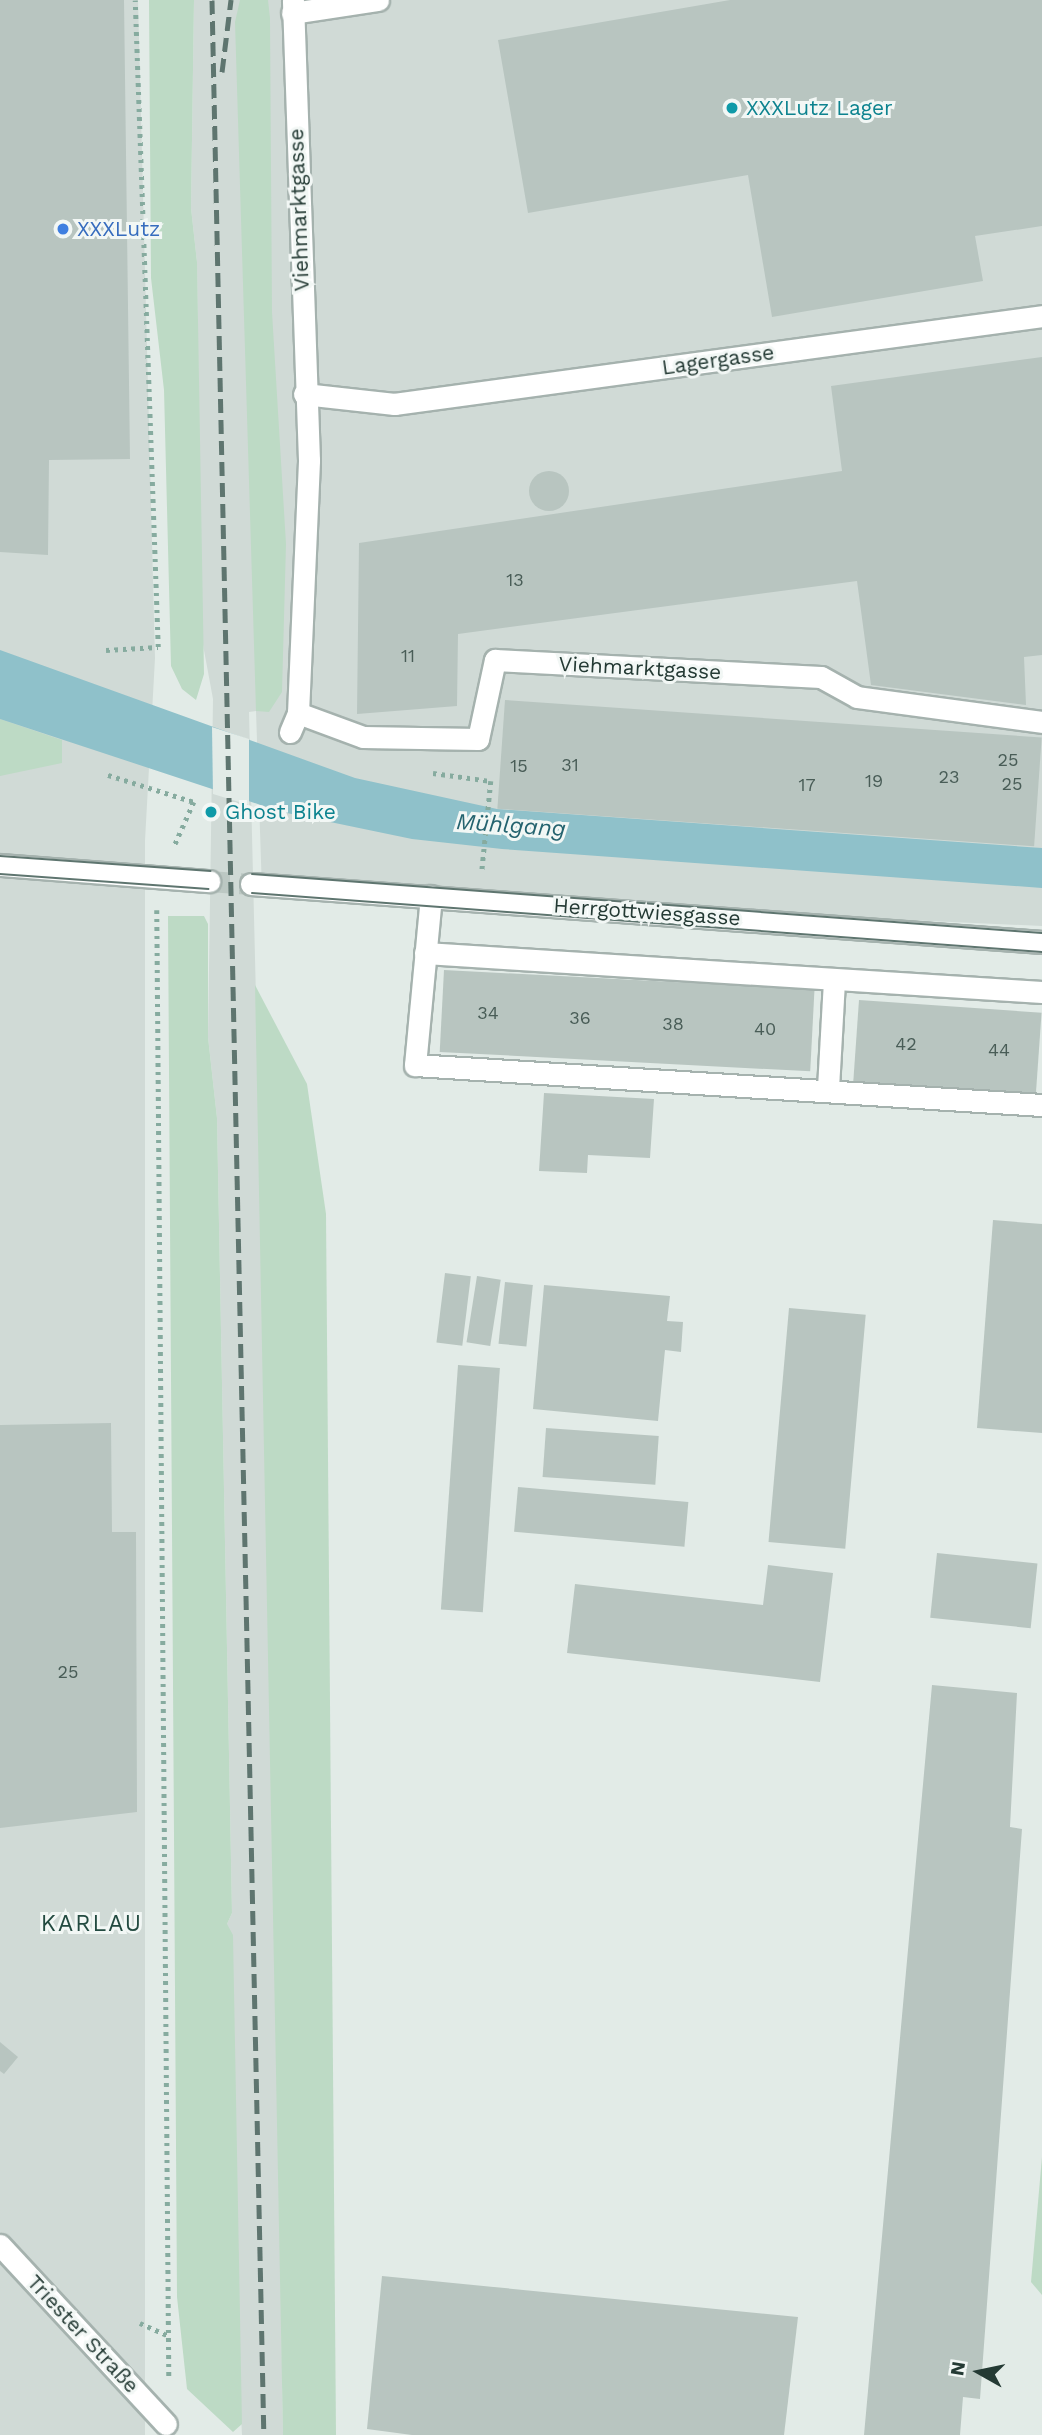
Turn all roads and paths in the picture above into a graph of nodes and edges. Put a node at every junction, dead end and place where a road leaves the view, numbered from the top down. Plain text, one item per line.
1 (135, 0) edge
2 (378, 0) edge
3 (292, 7) edge
4 (1042, 316) edge
5 (304, 394) junction
6 (106, 650) dead end
7 (1042, 722) edge
8 (426, 772) dead end
9 (108, 775) dead end
10 (484, 858) dead end
11 (170, 860) dead end
12 (0, 865) edge
13 (209, 881) tunnel mouth
14 (251, 884) tunnel mouth
15 (431, 897) junction
16 (158, 904) dead end
17 (1042, 942) edge
18 (425, 953) junction
19 (834, 980) junction
20 (1042, 992) edge
21 (828, 1088) junction
22 (1042, 1105) edge
23 (0, 2245) edge
24 (139, 2323) dead end
25 (167, 2335) junction
26 (169, 2386) dead end
27 (166, 2424) dead end

1 - 6 path
2 - 3 main road
3 - 5 main road, Viehmarktgasse
4 - 5 main road, Lagergasse
5 - 7 main road, Viehmarktgasse
8 - 10 path
9 - 11 path
12 - 13 main road
14 - 15 main road, Herrgottwiesgasse
15 - 17 main road, Herrgottwiesgasse
15 - 18 main road
16 - 25 path
18 - 19 main road
18 - 21 main road
19 - 20 main road
19 - 21 main road
21 - 22 main road
23 - 27 main road, Triester Straße
24 - 25 path
25 - 26 path

